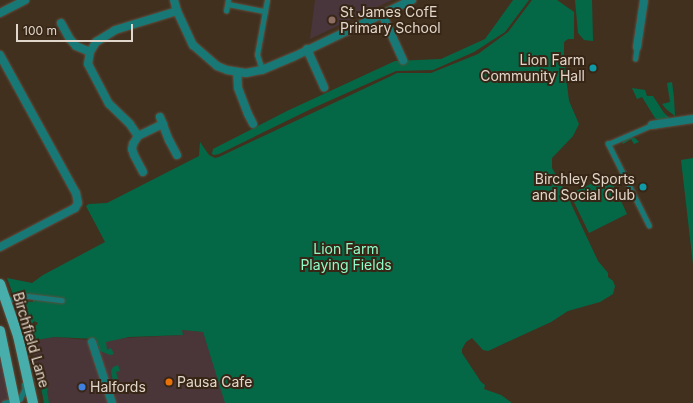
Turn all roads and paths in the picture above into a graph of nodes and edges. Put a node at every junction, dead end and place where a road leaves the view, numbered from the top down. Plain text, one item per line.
1 (25, 0) edge
2 (174, 0) edge
3 (267, 0) edge
4 (412, 0) edge
5 (644, 0) edge
6 (228, 2) edge
7 (177, 11) junction
8 (226, 11) dead end
9 (265, 11) junction
10 (0, 13) edge
11 (382, 14) junction
12 (61, 23) dead end
13 (637, 48) joint
14 (307, 49) junction
15 (90, 52) junction
16 (0, 54) edge
17 (635, 59) dead end
18 (403, 60) dead end
19 (262, 70) junction
20 (237, 72) junction
21 (324, 87) dead end
22 (693, 119) edge
23 (253, 124) dead end
24 (652, 125) joint
25 (138, 136) junction
26 (177, 155) dead end
27 (143, 172) dead end
28 (649, 226) dead end
29 (0, 247) edge
30 (0, 284) edge
31 (6, 300) junction
32 (62, 300) dead end
33 (0, 332) edge
34 (18, 336) junction
35 (92, 342) dead end
36 (15, 402) edge
37 (4, 403) edge
38 (33, 403) edge
39 (112, 403) edge

1 - 10 street
2 - 7 street
3 - 9 lane
4 - 11 street
5 - 13 street
6 - 8 lane
6 - 9 lane
7 - 15 street
7 - 20 street
9 - 19 lane
11 - 14 street
11 - 18 street
12 - 15 street
13 - 17 lane
14 - 19 street
14 - 21 street
15 - 25 street
16 - 29 street
19 - 20 street
20 - 23 street
22 - 24 street
24 - 28 lane
25 - 26 street
25 - 27 street
30 - 31 main road, Birchfield Lane
31 - 32 lane
31 - 34 main road, Birchfield Lane
33 - 36 main road, Birchfield Lane
34 - 36 lane
34 - 38 main road, Birchfield Lane
35 - 39 street
36 - 37 lane

